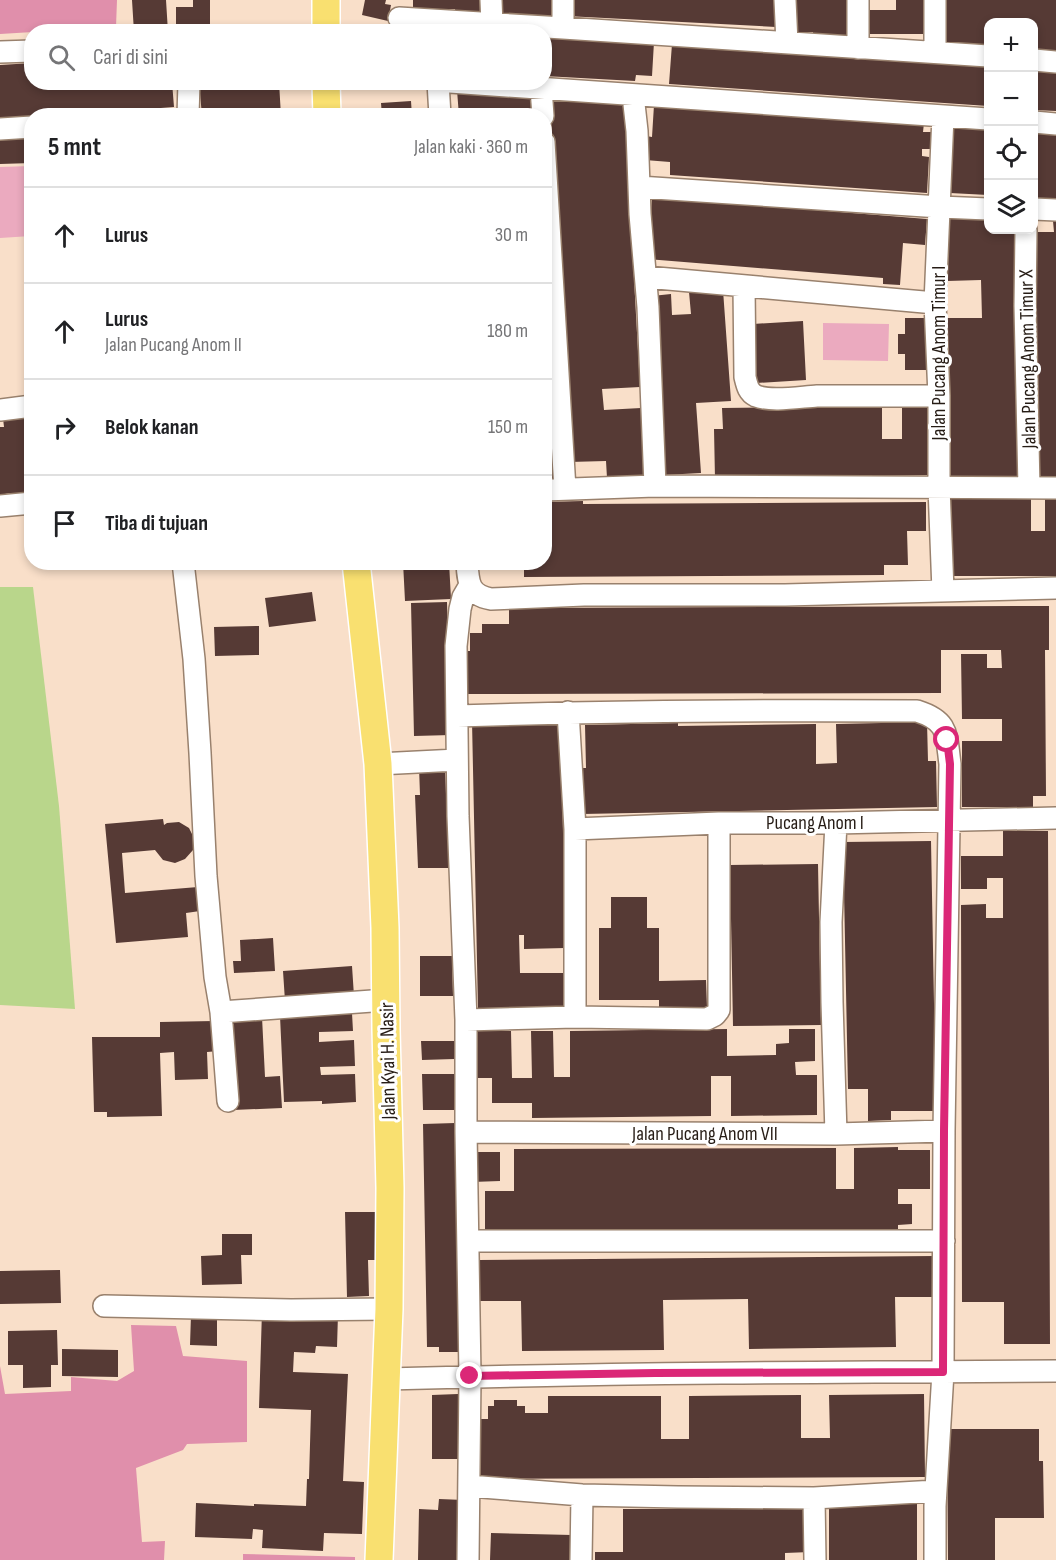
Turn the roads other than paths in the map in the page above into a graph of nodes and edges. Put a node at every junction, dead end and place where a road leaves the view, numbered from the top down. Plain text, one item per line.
1 (326, 0) edge
2 (491, 0) edge
3 (563, 0) edge
4 (785, 0) edge
5 (858, 0) edge
6 (935, 0) edge
7 (399, 17) edge
8 (326, 24) edge
9 (492, 24) joint
10 (552, 27) edge
11 (563, 28) junction
12 (787, 43) junction
13 (858, 48) junction
14 (24, 51) edge
15 (0, 52) edge
16 (935, 52) junction
17 (984, 56) edge
18 (1038, 60) edge
19 (1056, 62) edge
20 (552, 89) edge
21 (189, 90) edge
22 (327, 90) edge
23 (438, 90) edge
24 (541, 90) edge
25 (633, 95) junction
26 (188, 108) edge
27 (327, 108) edge
28 (440, 108) edge
29 (542, 108) edge
30 (943, 116) junction
31 (984, 119) edge
32 (1038, 122) edge
33 (1056, 124) edge
34 (24, 128) edge
35 (0, 129) edge
36 (639, 187) junction
37 (940, 207) junction
38 (984, 209) edge
39 (1038, 209) edge
40 (1056, 210) edge
41 (1026, 234) edge
42 (646, 277) junction
43 (744, 286) junction
44 (935, 303) junction
45 (552, 395) edge
46 (939, 396) junction
47 (24, 407) edge
48 (0, 410) edge
49 (655, 486) junction
50 (939, 487) junction
51 (1029, 488) junction
52 (1056, 488) edge
53 (555, 490) edge
54 (24, 504) edge
55 (0, 506) edge
56 (184, 570) edge
57 (357, 570) edge
58 (467, 570) edge
59 (470, 585) junction
60 (1056, 588) edge
61 (943, 591) junction
62 (568, 712) junction
63 (457, 716) junction
64 (457, 760) junction
65 (378, 764) junction
66 (1056, 818) edge
67 (948, 821) junction
68 (719, 823) junction
69 (836, 823) junction
70 (575, 829) junction
71 (386, 1000) junction
72 (221, 1012) junction
73 (575, 1017) junction
74 (466, 1020) junction
75 (228, 1101) dead end
76 (944, 1131) junction
77 (466, 1132) junction
78 (836, 1134) junction
79 (468, 1241) junction
80 (944, 1241) junction
81 (104, 1306) dead end
82 (389, 1309) junction
83 (1056, 1371) edge
84 (943, 1372) junction
85 (470, 1376) junction
86 (387, 1379) junction
87 (469, 1486) junction
88 (936, 1491) junction
89 (582, 1495) junction
90 (814, 1498) junction
91 (379, 1560) edge
92 (468, 1560) edge
93 (581, 1560) edge
94 (815, 1560) edge
95 (935, 1560) edge

1 - 8 main road
2 - 9 street
3 - 11 street
4 - 12 street
5 - 13 street
6 - 16 street
7 - 9 street
10 - 11 street
11 - 12 street
12 - 13 street
13 - 16 street
14 - 15 street
16 - 17 street
18 - 19 street
20 - 25 street
21 - 26 street
22 - 27 main road
23 - 28 street
24 - 29 street
25 - 30 street
25 - 36 street
30 - 31 street
30 - 37 street, Jalan Pucang Anom Timur I
32 - 33 street
34 - 35 street
36 - 37 street
36 - 42 street
37 - 38 street
37 - 44 street, Jalan Pucang Anom Timur I
39 - 40 street
41 - 51 street, Jalan Pucang Anom Timur X
42 - 43 street
42 - 49 street
43 - 44 street
43 - 46 street
44 - 46 street, Jalan Pucang Anom Timur I
45 - 53 street
46 - 50 street, Jalan Pucang Anom Timur I
47 - 48 street
49 - 50 street
49 - 53 street
50 - 51 street
50 - 61 street, Jalan Pucang Anom Timur I
51 - 52 street
54 - 55 street
56 - 72 street
57 - 65 main road, Jalan Kyai H. Nasir
58 - 59 street
59 - 61 street
59 - 63 street
60 - 61 street
62 - 63 street
62 - 67 street
62 - 70 street
63 - 64 street
64 - 65 street
64 - 74 street
65 - 71 main road, Jalan Kyai H. Nasir
66 - 67 street, Pucang Anom I
67 - 69 street, Pucang Anom I
67 - 76 street
68 - 69 street, Pucang Anom I
68 - 70 street, Pucang Anom I
68 - 73 street
69 - 78 street
70 - 73 street
71 - 72 street
71 - 82 main road, Jalan Kyai H. Nasir
72 - 75 street
73 - 74 street
74 - 77 street
76 - 78 street, Jalan Pucang Anom VII
76 - 80 street
77 - 78 street, Jalan Pucang Anom VII
77 - 79 street
79 - 80 street
79 - 85 street
80 - 84 street
81 - 82 street
82 - 86 main road, Jalan Kyai H. Nasir
83 - 84 street
84 - 85 street
84 - 88 street
85 - 86 street
85 - 87 street
86 - 91 main road, Jalan Kyai H. Nasir
87 - 89 street
87 - 92 street
88 - 90 street
88 - 95 street
89 - 90 street
89 - 93 street
90 - 94 street

